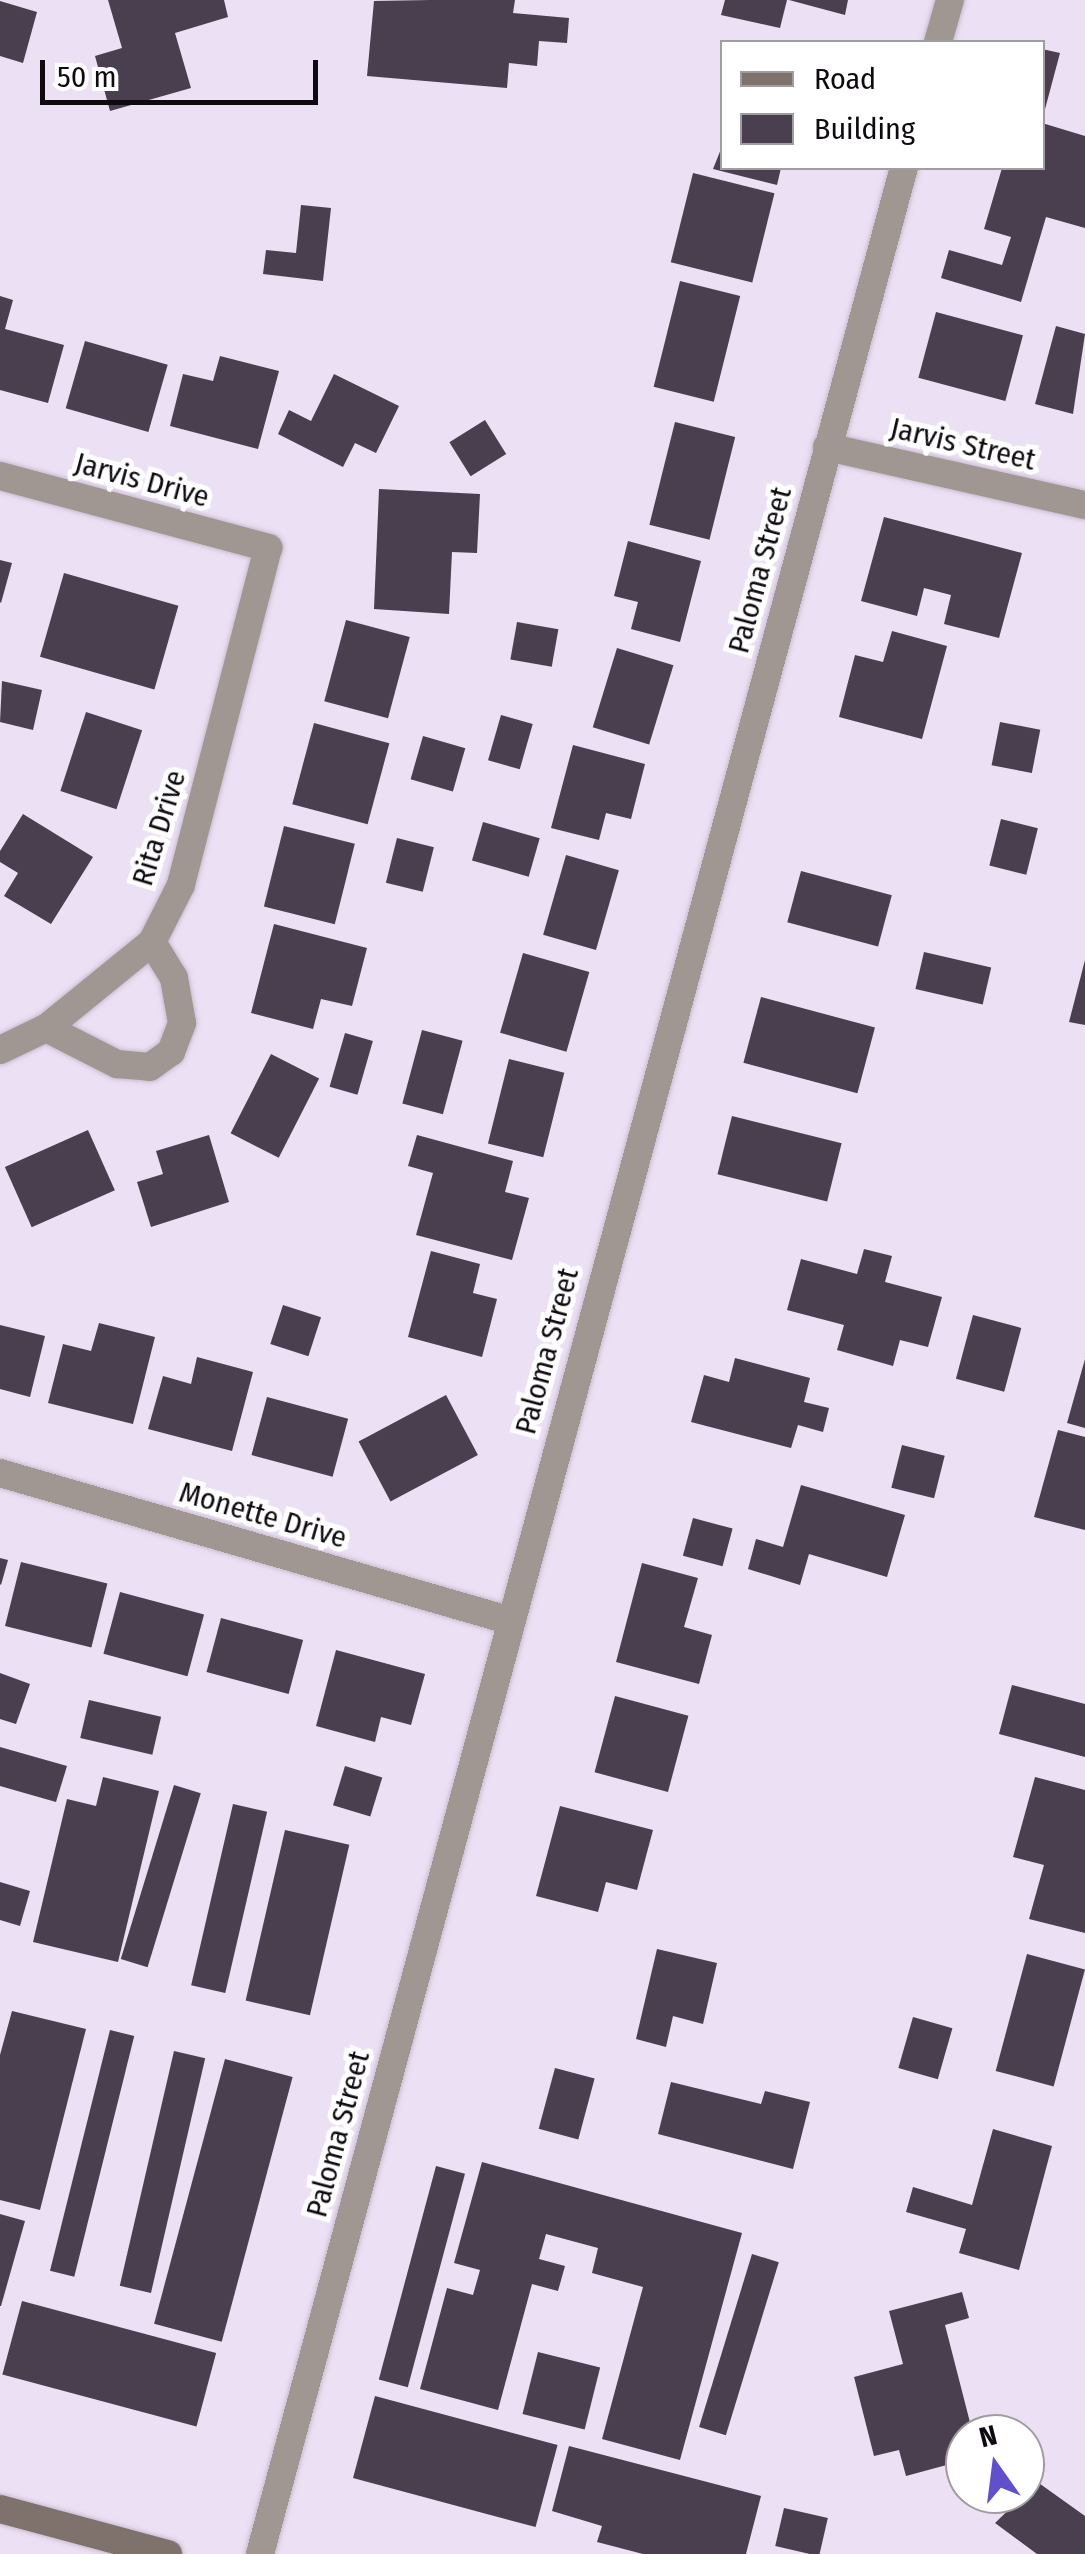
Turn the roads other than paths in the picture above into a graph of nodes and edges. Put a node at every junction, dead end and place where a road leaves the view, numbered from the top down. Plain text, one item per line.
1 (950, 0) edge
2 (939, 40) edge
3 (903, 170) edge
4 (827, 447) junction
5 (0, 476) edge
6 (1085, 505) edge
7 (268, 548) joint
8 (152, 942) junction
9 (46, 1028) junction
10 (0, 1050) edge
11 (0, 1473) edge
12 (508, 1620) junction
13 (0, 2508) edge
14 (168, 2554) edge
15 (260, 2554) edge

1 - 2 street
3 - 4 street, Paloma Street
4 - 6 street, Jarvis Street
4 - 12 street, Paloma Street
5 - 7 street, Jarvis Drive
7 - 8 street, Rita Drive
8 - 9 street, Rita Drive
8 - 9 street
9 - 10 street, Rita Drive
11 - 12 street, Monette Drive
12 - 15 street, Paloma Street
13 - 14 main road

